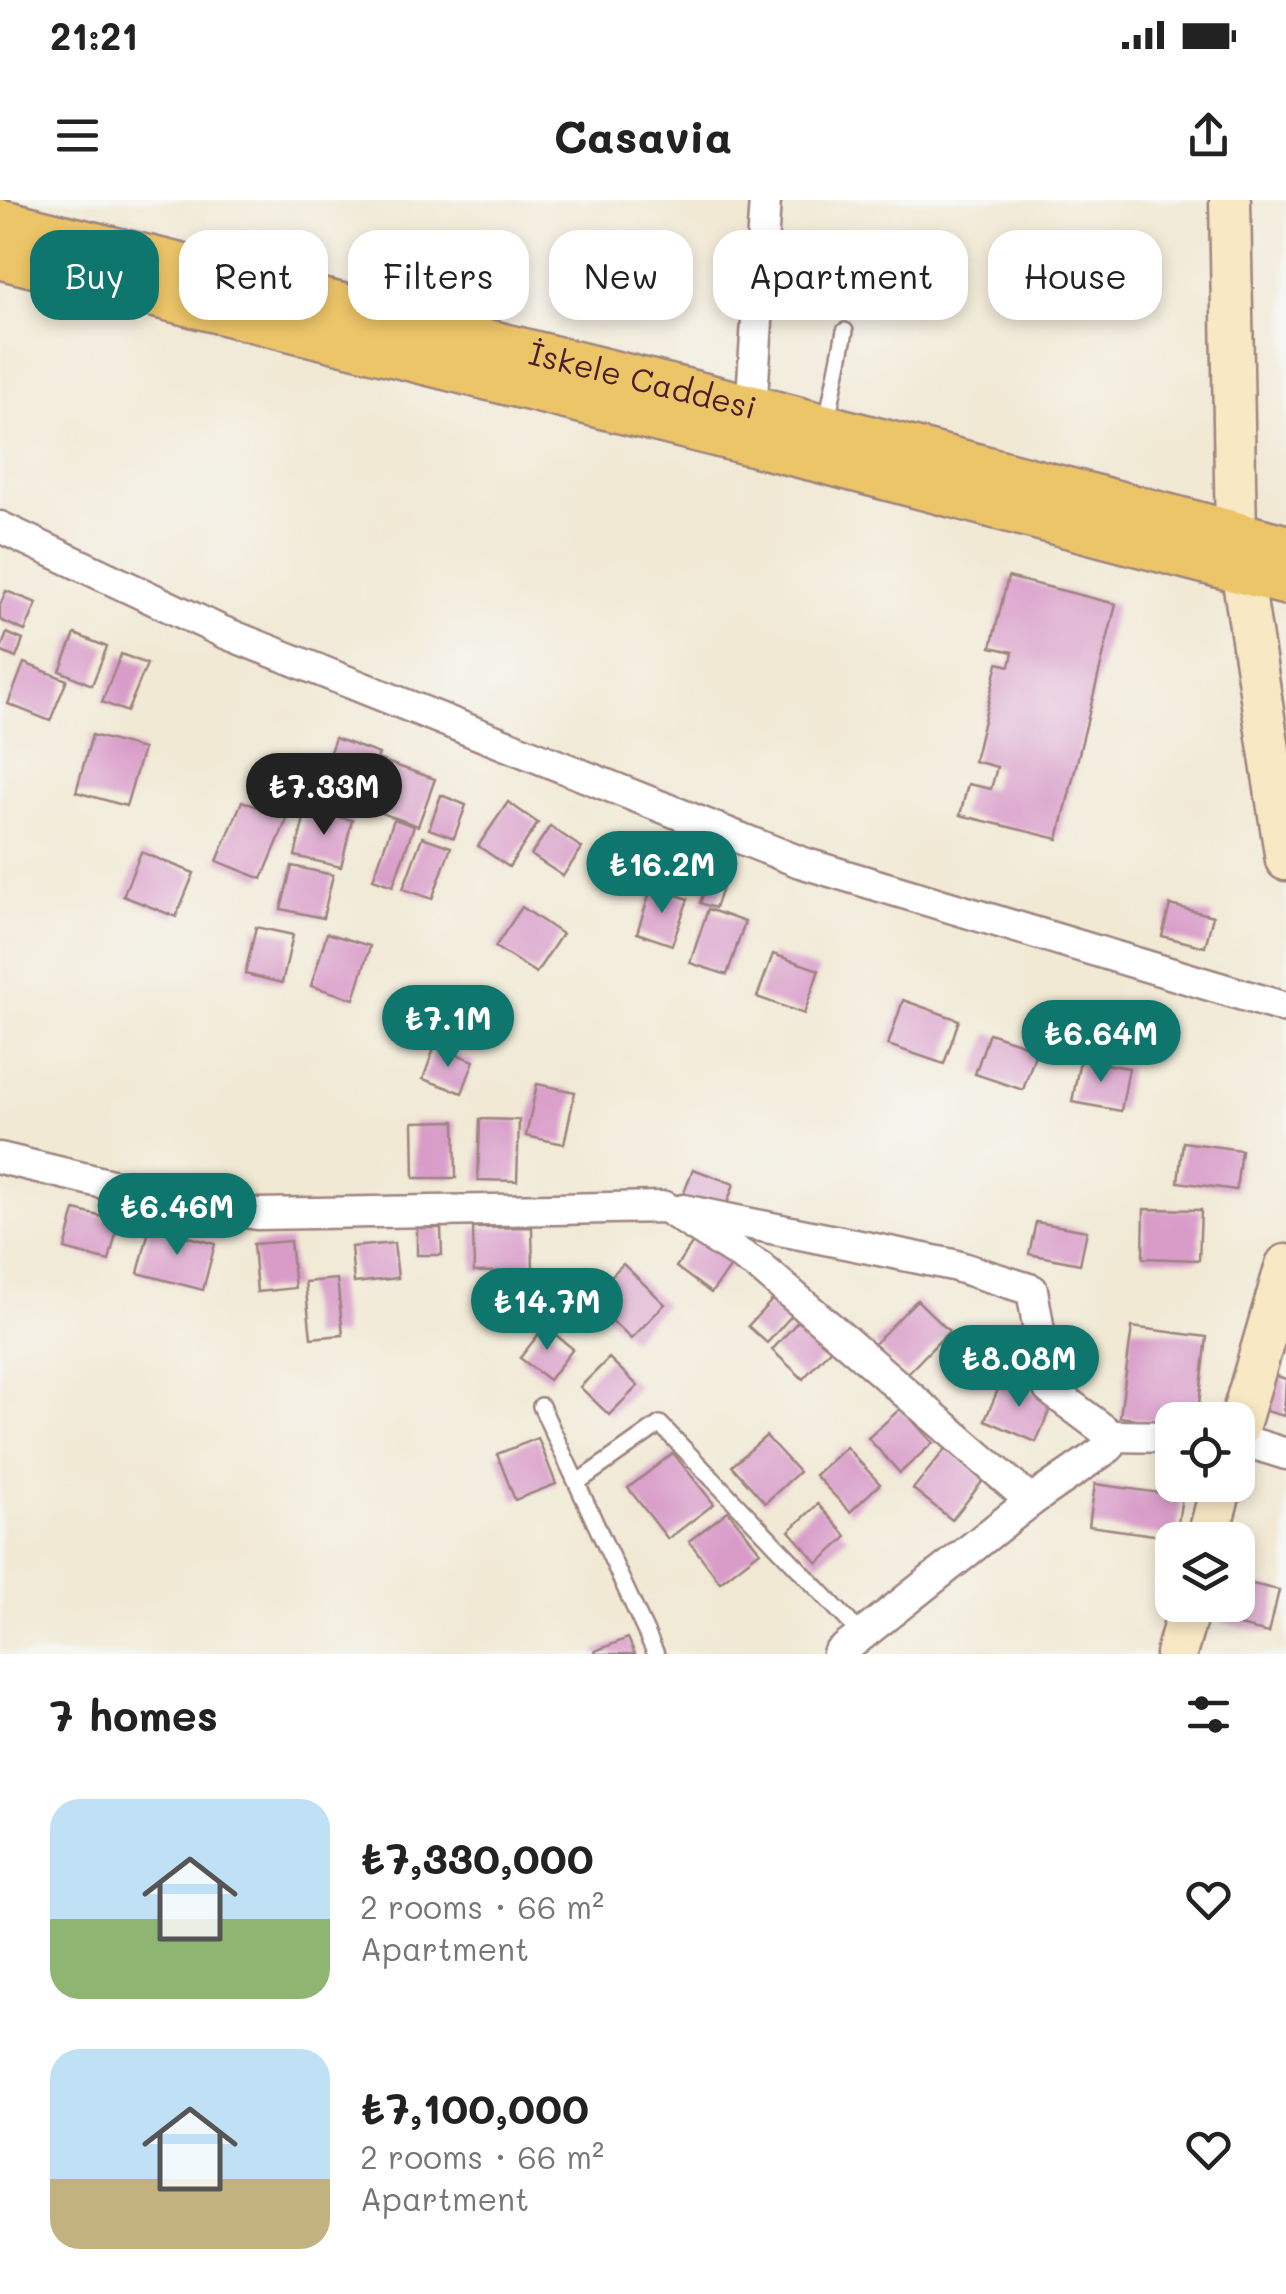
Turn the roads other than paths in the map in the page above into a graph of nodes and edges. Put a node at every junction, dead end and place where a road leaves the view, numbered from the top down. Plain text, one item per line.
1 (765, 200) edge
2 (1230, 200) edge
3 (0, 222) edge
4 (0, 256) edge
5 (846, 331) dead end
6 (750, 425) junction
7 (822, 443) junction
8 (0, 527) edge
9 (1286, 548) edge
10 (1238, 552) junction
11 (1286, 582) edge
12 (1286, 860) edge
13 (1286, 1008) edge
14 (0, 1158) edge
15 (665, 1207) junction
16 (1286, 1265) edge
17 (1246, 1402) edge
18 (541, 1406) dead end
19 (1112, 1436) junction
20 (1155, 1437) edge
21 (1255, 1444) edge
22 (1286, 1454) edge
23 (578, 1482) junction
24 (1032, 1502) junction
25 (1185, 1622) edge
26 (850, 1645) edge
27 (656, 1654) edge
28 (1176, 1654) edge

1 - 6 street
2 - 10 street
3 - 6 main road, İskele Caddesi
4 - 6 main road
5 - 7 lane
6 - 7 main road, İskele Caddesi
7 - 10 main road, İskele Caddesi
8 - 13 street
9 - 10 main road, İskele Caddesi
10 - 11 main road
10 - 12 street
14 - 15 street
15 - 19 street
15 - 24 street
16 - 17 street
18 - 23 lane
19 - 20 street
19 - 24 street
21 - 22 street
23 - 26 lane
23 - 27 lane
24 - 26 street
25 - 28 street

